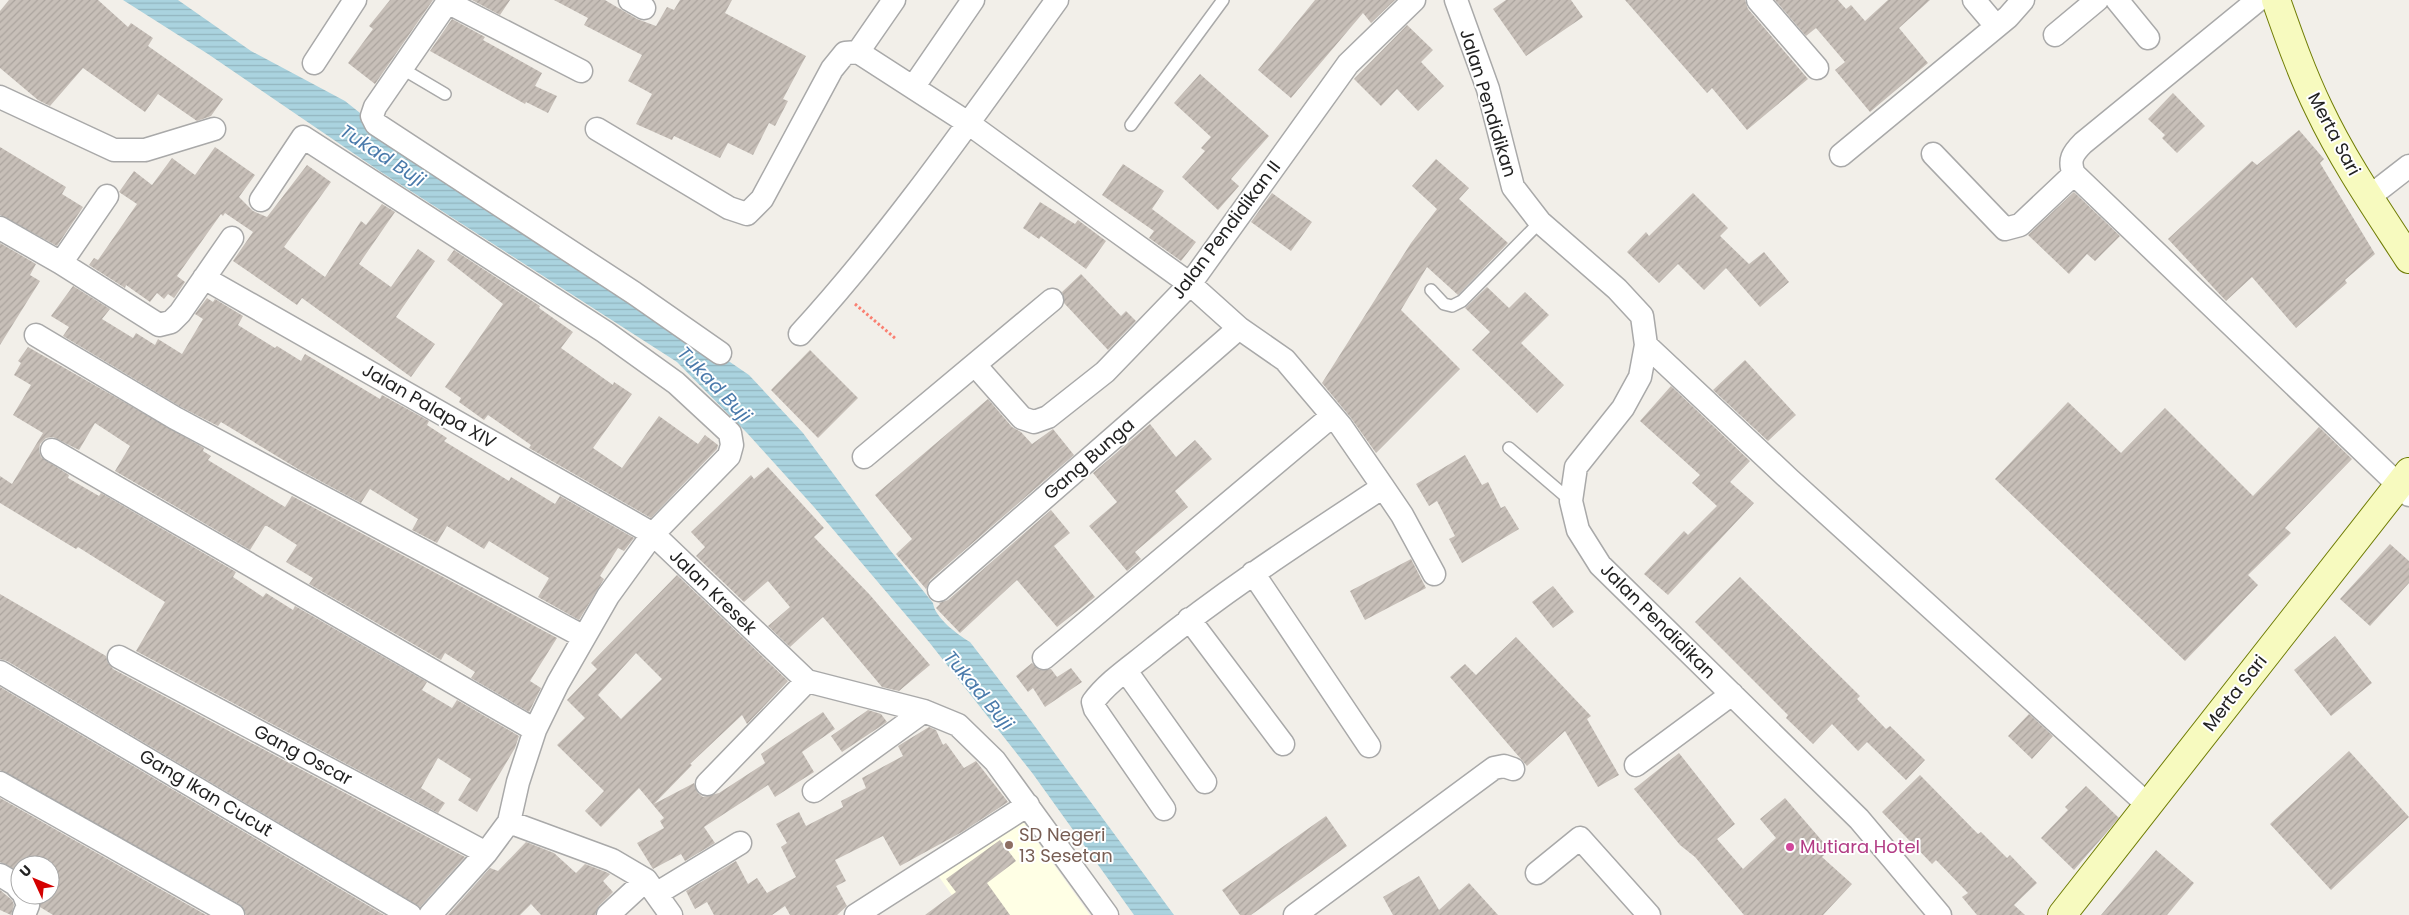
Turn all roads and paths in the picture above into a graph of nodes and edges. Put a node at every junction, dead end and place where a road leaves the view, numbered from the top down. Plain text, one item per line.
1 (354, 0) edge
2 (894, 0) edge
3 (973, 0) edge
4 (1057, 0) edge
5 (1223, 0) edge
6 (1414, 0) edge
7 (1456, 0) edge
8 (1758, 0) edge
9 (1974, 0) edge
10 (2023, 0) edge
11 (2097, 0) edge
12 (2117, 0) edge
13 (2258, 0) edge
14 (2276, 0) edge
15 (448, 1) edge
16 (1996, 26) junction
17 (2055, 35) dead end
18 (2148, 38) dead end
19 (858, 52) junction
20 (314, 63) dead end
21 (401, 68) junction
22 (1817, 68) dead end
23 (581, 71) dead end
24 (914, 86) junction
25 (445, 94) dead end
26 (0, 97) edge
27 (968, 123) junction
28 (1131, 125) dead end
29 (214, 129) dead end
30 (597, 129) dead end
31 (1933, 154) dead end
32 (1842, 155) dead end
33 (2409, 166) edge
34 (2074, 174) junction
35 (108, 196) dead end
36 (2369, 197) junction
37 (261, 200) dead end
38 (1540, 222) junction
39 (0, 228) edge
40 (232, 238) dead end
41 (2409, 260) edge
42 (60, 263) junction
43 (204, 278) junction
44 (1190, 284) junction
45 (1431, 290) dead end
46 (840, 291) junction
47 (1052, 300) dead end
48 (1239, 328) junction
49 (800, 334) dead end
50 (36, 335) dead end
51 (896, 339) dead end
52 (1646, 346) junction
53 (720, 353) dead end
54 (975, 365) junction
55 (1332, 416) junction
56 (1509, 448) dead end
57 (52, 450) dead end
58 (864, 457) dead end
59 (2406, 484) edge
60 (1383, 486) junction
61 (1571, 501) junction
62 (653, 534) junction
63 (1253, 573) junction
64 (1434, 574) dead end
65 (939, 590) dead end
66 (1189, 619) junction
67 (584, 637) junction
68 (119, 657) dead end
69 (1044, 658) dead end
70 (1126, 671) junction
71 (0, 672) edge
72 (807, 681) junction
73 (1732, 694) junction
74 (924, 711) junction
75 (535, 730) junction
76 (1283, 744) dead end
77 (1369, 746) dead end
78 (1636, 765) dead end
79 (1513, 769) dead end
80 (1205, 782) dead end
81 (0, 783) edge
82 (708, 784) dead end
83 (814, 791) dead end
84 (1028, 805) junction
85 (2148, 805) junction
86 (1164, 809) dead end
87 (509, 822) junction
88 (740, 843) dead end
89 (486, 853) junction
90 (1537, 872) dead end
91 (651, 887) junction
92 (234, 915) edge
93 (410, 915) edge
94 (430, 915) edge
95 (608, 915) edge
96 (671, 915) edge
97 (856, 915) edge
98 (1107, 915) edge
99 (1295, 915) edge
100 (1649, 915) edge
101 (1940, 915) edge
102 (2062, 915) edge

1 - 20 street
2 - 19 street
3 - 24 street
4 - 27 street
5 - 28 lane
6 - 44 street, Jalan Pendidikan II
7 - 38 street, Jalan Pendidikan
8 - 22 street
9 - 16 street
10 - 16 street
11 - 17 street
12 - 18 street
13 - 34 street
14 - 36 street, Merta Sari
15 - 21 street
15 - 23 street
16 - 32 street
19 - 24 street
19 - 30 street
21 - 25 lane
21 - 53 street
24 - 27 street
26 - 29 street
27 - 44 street
27 - 46 street
31 - 34 street
33 - 36 street
34 - 59 street
35 - 42 street
36 - 41 street, Merta Sari
37 - 62 street
38 - 45 lane
38 - 52 street, Jalan Pendidikan
39 - 42 street
40 - 43 street
42 - 43 street
43 - 62 street, Jalan Palapa XIV
44 - 48 street
44 - 54 street, Jalan Pendidikan II
46 - 49 street
46 - 51 path
47 - 54 street
48 - 55 street
48 - 65 street, Gang Bunga
50 - 67 street
52 - 61 street, Jalan Pendidikan
52 - 85 street
54 - 58 street
55 - 60 street
55 - 69 street
56 - 61 lane
57 - 75 street
59 - 85 street, Merta Sari
60 - 63 street
60 - 64 street
61 - 73 street, Jalan Pendidikan
62 - 67 street, Jalan Kresek
62 - 72 street, Jalan Kresek
63 - 66 street
63 - 77 street
66 - 70 street
66 - 76 street
67 - 75 street, Jalan Kresek
68 - 89 street, Gang Oscar
70 - 80 street
70 - 86 street
71 - 93 street, Gang Ikan Cucut
72 - 74 street, Jalan Kresek
72 - 82 street
73 - 78 street
73 - 101 street, Jalan Pendidikan
74 - 83 street
74 - 84 street, Jalan Kresek
75 - 87 street, Jalan Kresek
79 - 99 street
81 - 92 street
84 - 97 street
84 - 98 street, Jalan Kresek
85 - 102 street, Merta Sari
87 - 89 street, Jalan Kresek
87 - 91 street
88 - 91 street
89 - 94 street, Jalan Kresek
90 - 100 street
91 - 95 street
91 - 96 street

